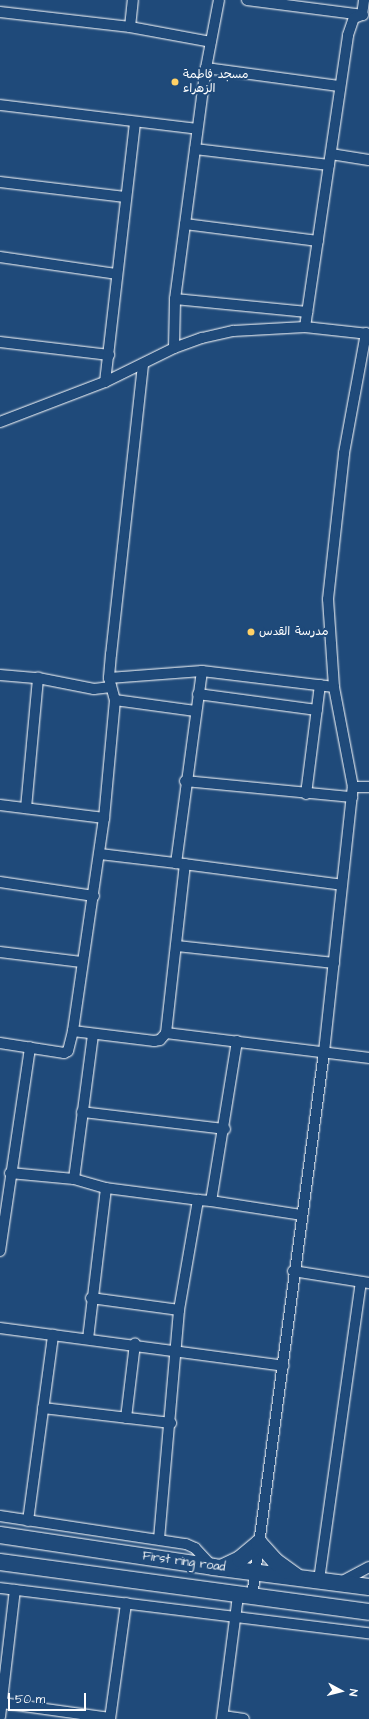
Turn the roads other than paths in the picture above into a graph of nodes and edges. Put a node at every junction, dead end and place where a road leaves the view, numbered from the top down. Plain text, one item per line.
1 (133, 0) edge
2 (219, 0) edge
3 (248, 0) edge
4 (364, 0) edge
5 (0, 12) edge
6 (366, 15) edge
7 (130, 27) junction
8 (211, 42) junction
9 (206, 68) junction
10 (339, 86) junction
11 (0, 105) edge
12 (135, 123) junction
13 (197, 129) junction
14 (195, 149) junction
15 (331, 154) junction
16 (369, 160) edge
17 (329, 165) junction
18 (0, 182) edge
19 (125, 197) junction
20 (185, 224) junction
21 (318, 241) junction
22 (0, 257) edge
23 (116, 274) junction
24 (175, 299) junction
25 (307, 312) junction
26 (305, 327) junction
27 (367, 334) edge
28 (0, 342) edge
29 (174, 348) junction
30 (109, 355) junction
31 (143, 365) junction
32 (105, 382) junction
33 (0, 422) edge
34 (202, 670) junction
35 (0, 675) edge
36 (38, 678) junction
37 (110, 682) junction
38 (320, 686) junction
39 (334, 687) junction
40 (198, 694) junction
41 (115, 700) junction
42 (317, 710) junction
43 (195, 711) junction
44 (185, 781) junction
45 (369, 787) edge
46 (353, 792) junction
47 (306, 794) junction
48 (0, 805) edge
49 (26, 808) junction
50 (104, 818) junction
51 (100, 854) junction
52 (180, 864) junction
53 (0, 882) edge
54 (342, 885) junction
55 (94, 896) junction
56 (177, 946) junction
57 (0, 952) edge
58 (81, 962) junction
59 (334, 963) junction
60 (73, 1031) junction
61 (166, 1033) junction
62 (93, 1034) junction
63 (237, 1041) junction
64 (0, 1043) edge
65 (30, 1047) junction
66 (324, 1052) junction
67 (369, 1058) edge
68 (82, 1112) junction
69 (225, 1129) junction
70 (10, 1173) junction
71 (74, 1179) junction
72 (106, 1188) junction
73 (198, 1200) junction
74 (211, 1202) junction
75 (301, 1215) junction
76 (0, 1251) edge
77 (294, 1271) junction
78 (365, 1282) edge
79 (91, 1298) junction
80 (179, 1310) junction
81 (0, 1328) edge
82 (52, 1335) junction
83 (88, 1339) junction
84 (135, 1344) junction
85 (176, 1351) junction
86 (282, 1366) junction
87 (43, 1408) junction
88 (126, 1418) junction
89 (171, 1423) junction
90 (0, 1516) edge
91 (28, 1521) junction
92 (0, 1535) edge
93 (159, 1539) junction
94 (259, 1544) junction
95 (0, 1562) edge
96 (217, 1567) junction
97 (369, 1567) edge
98 (256, 1572) junction
99 (298, 1577) junction
100 (320, 1580) junction
101 (339, 1583) junction
102 (369, 1587) edge
103 (0, 1588) edge
104 (15, 1590) junction
105 (245, 1596) junction
106 (126, 1603) junction
107 (369, 1612) edge
108 (235, 1617) junction
109 (369, 1633) edge
110 (2, 1689) edge
111 (2, 1703) junction
112 (0, 1717) edge
113 (110, 1718) edge
114 (223, 1718) edge
115 (244, 1719) edge

1 - 7 street
2 - 8 street
3 - 6 street
4 - 6 street
5 - 7 street
6 - 10 street
7 - 8 street
8 - 9 street
9 - 10 street
9 - 13 street
10 - 15 street
11 - 12 street
12 - 13 street
12 - 19 street
13 - 14 street
14 - 17 street
14 - 20 street
15 - 16 street
15 - 17 street
17 - 21 street
18 - 19 street
19 - 23 street
20 - 21 street
20 - 24 street
21 - 25 street
22 - 23 street
23 - 30 street
24 - 25 street
24 - 29 street
25 - 26 street
26 - 27 street
26 - 29 street
27 - 39 street
28 - 30 street
29 - 31 street
30 - 32 street
31 - 32 street
31 - 37 street
32 - 33 street
34 - 37 street
34 - 38 street
34 - 40 street
35 - 36 street
36 - 37 street
36 - 49 street
37 - 41 street
38 - 39 street
38 - 42 street
39 - 46 street
40 - 42 street
40 - 43 street
41 - 43 street
41 - 50 street
42 - 47 street
43 - 44 street
44 - 47 street
44 - 52 street
45 - 46 street
46 - 47 street
46 - 54 street
48 - 49 street
49 - 50 street
50 - 51 street
51 - 52 street
51 - 55 street
52 - 54 street
52 - 56 street
53 - 55 street
54 - 59 street
55 - 58 street
56 - 59 street
56 - 61 street
57 - 58 street
58 - 60 street
59 - 66 street
60 - 62 street
60 - 65 street
61 - 62 street
61 - 63 street
62 - 68 street
63 - 66 street
63 - 69 street
64 - 65 street
65 - 70 street
66 - 67 street
66 - 75 street
68 - 69 street
68 - 71 street
69 - 74 street
70 - 71 street
70 - 76 street
71 - 72 street
72 - 73 street
72 - 79 street
73 - 74 street
73 - 80 street
74 - 75 street
75 - 77 street
77 - 78 street
77 - 86 street
78 - 100 street
79 - 80 street
79 - 83 street
80 - 85 street
81 - 82 street
82 - 83 street
82 - 87 street
83 - 84 street
84 - 85 street
84 - 88 street
85 - 86 street
85 - 89 street
86 - 94 street
87 - 88 street
87 - 91 street
88 - 89 street
89 - 93 street
90 - 91 street
91 - 93 street
92 - 96 main road, First ring road
93 - 96 street
94 - 96 main road
94 - 98 street
94 - 99 main road
95 - 105 main road
96 - 98 main road, First ring road
97 - 101 street
98 - 99 main road, First ring road
98 - 105 street
99 - 100 main road, First ring road
100 - 101 main road, First ring road
101 - 102 main road, First ring road
103 - 104 street
104 - 106 street
104 - 110 street
105 - 107 main road
105 - 108 street
106 - 108 street
106 - 113 street
108 - 109 street
108 - 114 street
110 - 111 street
111 - 112 street
111 - 113 street
114 - 115 street

